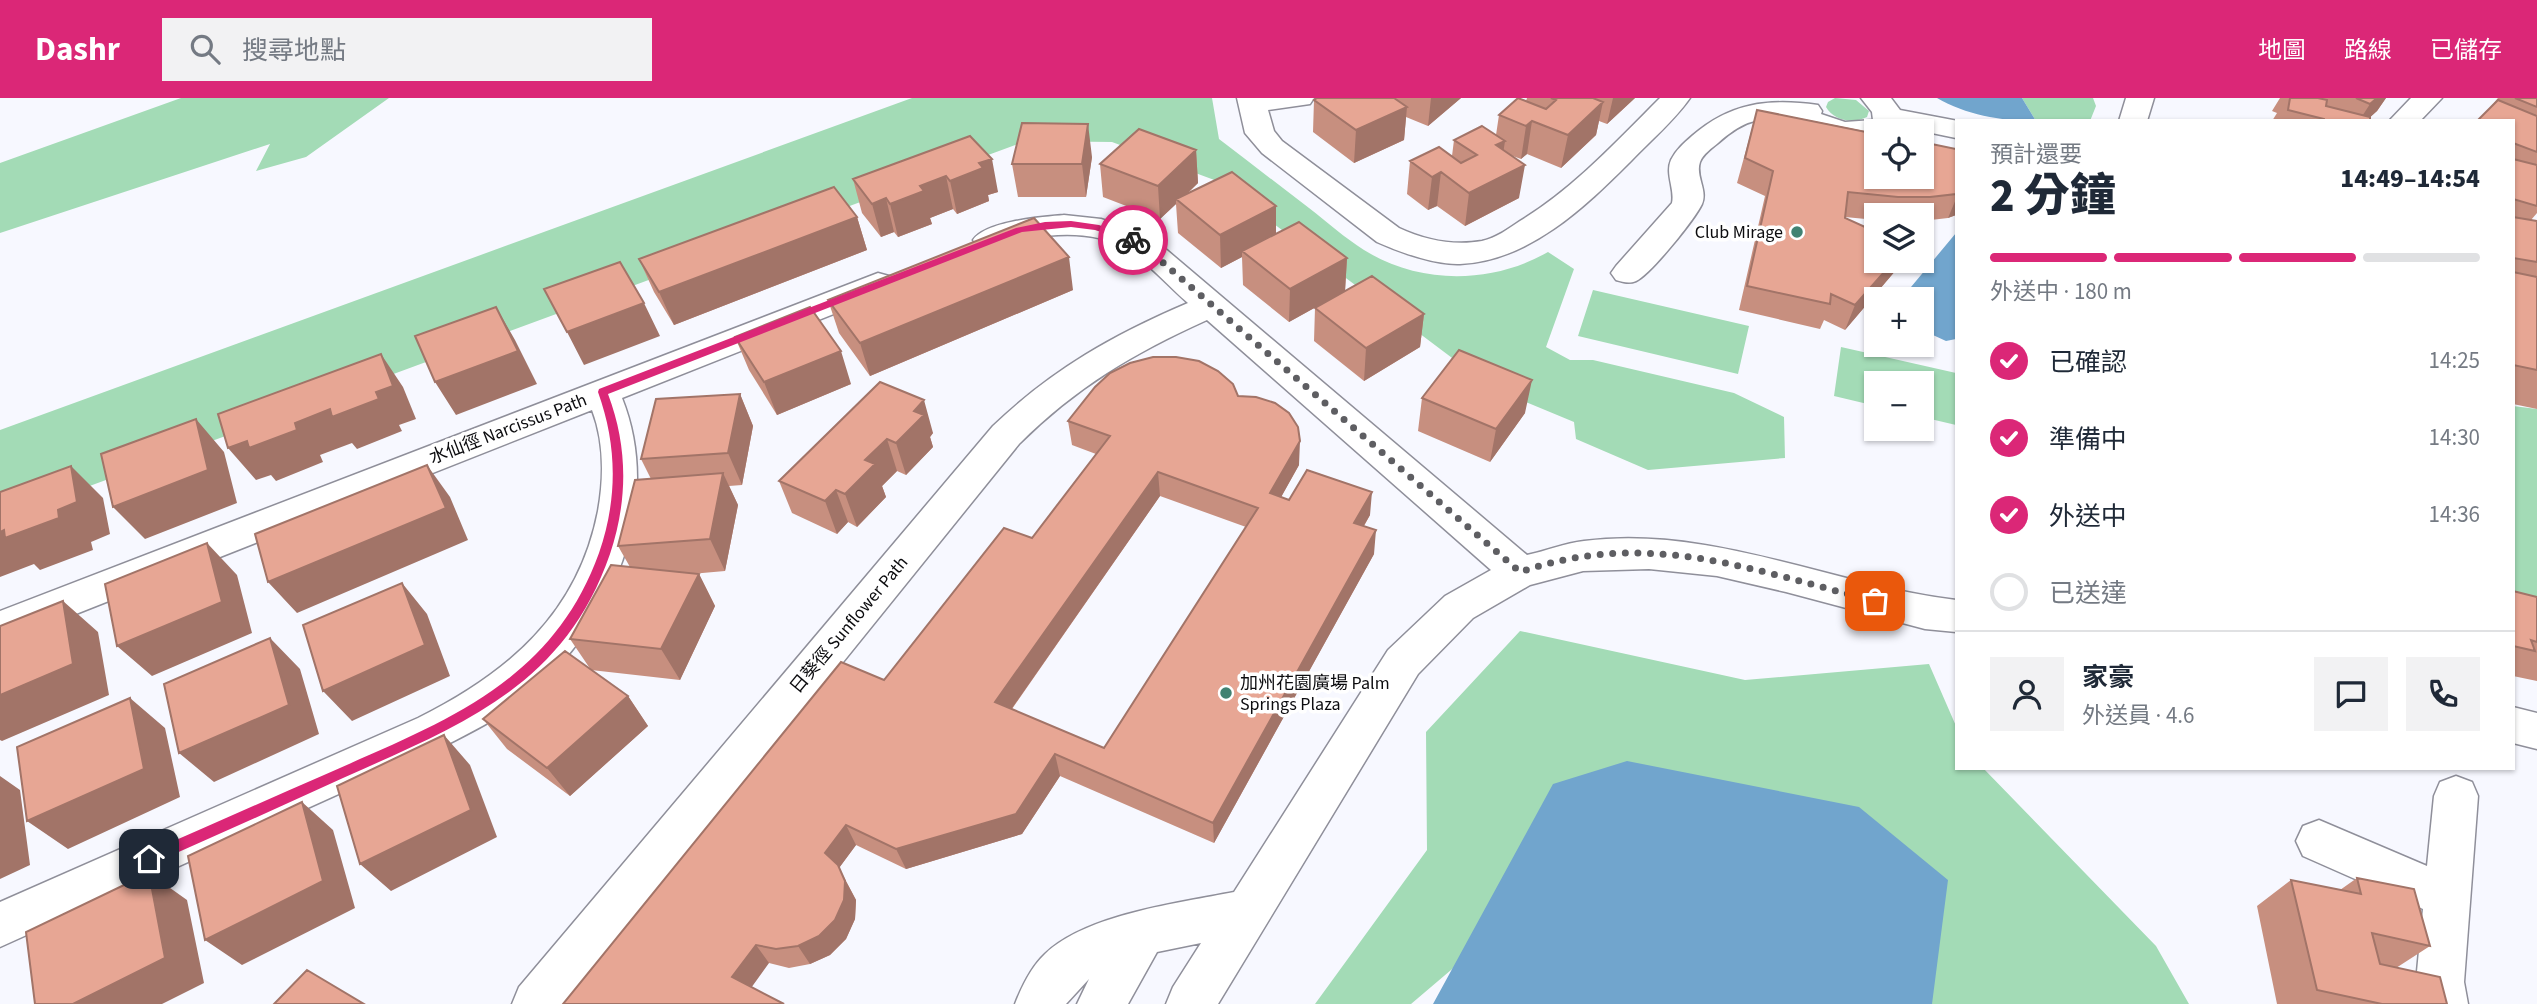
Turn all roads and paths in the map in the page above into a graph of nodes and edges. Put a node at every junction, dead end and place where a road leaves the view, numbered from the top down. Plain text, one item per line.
1 (1300, 98) edge
2 (2428, 98) edge
3 (1251, 100) edge
4 (1810, 104) edge
5 (1667, 107) edge
6 (1882, 107) edge
7 (2405, 119) edge
8 (1955, 129) edge
9 (1708, 137) junction
10 (957, 253) edge
11 (907, 272) edge
12 (1627, 273) dead end
13 (1212, 305) junction
14 (603, 392) junction
15 (1520, 572) junction
16 (1955, 616) edge
17 (0, 628) edge
18 (2515, 725) edge
19 (2537, 731) edge
20 (2456, 796) dead end
21 (2319, 841) dead end
22 (2447, 897) junction
23 (1248, 911) junction
24 (0, 925) edge
25 (1141, 935) junction
26 (536, 1004) edge
27 (1039, 1004) edge
28 (1101, 1004) edge
29 (1190, 1004) edge
30 (2444, 1004) edge

1 - 3 street
2 - 7 street
3 - 5 street
4 - 6 street
4 - 9 street
5 - 9 street
6 - 8 street
9 - 12 street
10 - 13 street
11 - 14 street, 水仙徑 Narcissus Path
13 - 15 street
13 - 26 street, 日葵徑 Sunflower Path
14 - 17 street, 水仙徑 Narcissus Path
14 - 24 street
15 - 16 street
15 - 23 street
18 - 19 street
20 - 22 street
21 - 22 street
22 - 30 street
23 - 25 street
23 - 29 street
25 - 27 street
25 - 28 street

